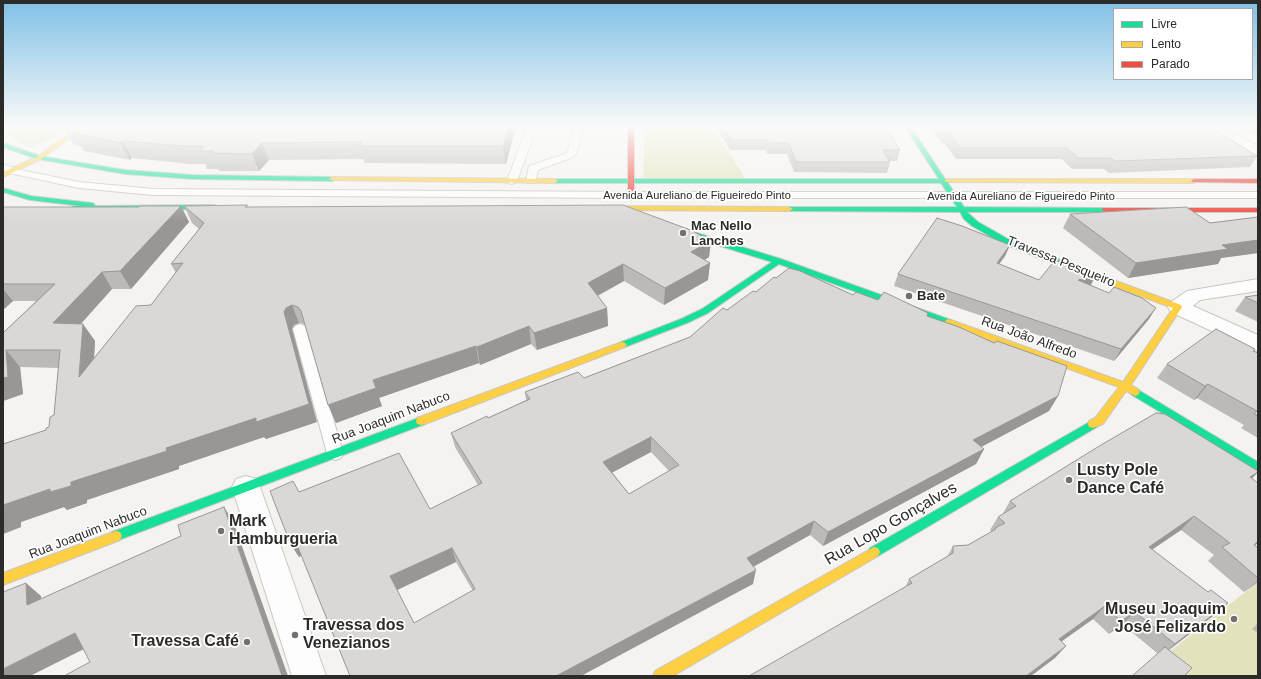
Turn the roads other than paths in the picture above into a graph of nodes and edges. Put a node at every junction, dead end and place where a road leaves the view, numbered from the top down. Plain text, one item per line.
1 (12, 159) edge
2 (37, 159) edge
3 (43, 159) edge
4 (521, 159) edge
5 (559, 159) edge
6 (630, 159) edge
7 (929, 159) edge
8 (519, 164) junction
9 (542, 164) junction
10 (5, 169) edge
11 (512, 181) junction
12 (531, 181) junction
13 (943, 181) junction
14 (1258, 181) edge
15 (630, 182) junction
16 (3, 190) edge
17 (631, 195) junction
18 (952, 195) junction
19 (1258, 195) edge
20 (112, 207) junction
21 (223, 207) edge
22 (588, 208) edge
23 (631, 208) junction
24 (683, 208) junction
25 (962, 209) junction
26 (47, 210) edge
27 (1258, 210) edge
28 (652, 218) edge
29 (690, 219) dead end
30 (672, 227) edge
31 (714, 232) dead end
32 (778, 261) junction
33 (1258, 285) edge
34 (1178, 307) junction
35 (300, 329) dead end
36 (1258, 344) edge
37 (1125, 386) junction
38 (335, 453) junction
39 (1258, 467) edge
40 (246, 487) junction
41 (3, 579) edge
42 (309, 676) edge
43 (660, 676) edge

1 - 10 main road
2 - 10 main road
3 - 11 main road, Avenida Aureliano de Figueiredo Pinto
4 - 8 lane
5 - 9 lane
6 - 15 main road
7 - 13 main road, Travessa Pesqueiro
8 - 9 lane
8 - 11 lane
9 - 12 lane
10 - 17 lane
11 - 12 main road, Avenida Aureliano de Figueiredo Pinto
12 - 15 main road, Avenida Aureliano de Figueiredo Pinto
13 - 14 main road, Avenida Aureliano de Figueiredo Pinto
13 - 15 main road, Avenida Aureliano de Figueiredo Pinto
13 - 18 main road, Travessa Pesqueiro
15 - 17 main road
16 - 20 main road
17 - 18 lane
17 - 23 main road
18 - 19 lane
18 - 25 main road, Travessa Pesqueiro
20 - 21 main road
20 - 26 main road
22 - 23 main road, Avenida Aureliano de Figueiredo Pinto
23 - 24 main road, Avenida Aureliano de Figueiredo Pinto
23 - 28 main road
24 - 25 main road, Avenida Aureliano de Figueiredo Pinto
24 - 29 main road
25 - 27 main road, Avenida Aureliano de Figueiredo Pinto
25 - 34 main road, Travessa Pesqueiro
30 - 32 main road, Rua João Alfredo
31 - 32 main road, Rua João Alfredo
32 - 37 main road, Rua João Alfredo
32 - 38 main road, Rua Joaquim Nabuco
33 - 34 street
34 - 36 street, Travessa Pesqueiro
34 - 37 main road, Rua Lopo Gonçalves
35 - 38 lane
37 - 39 main road, Rua João Alfredo
37 - 43 main road, Rua Lopo Gonçalves
38 - 40 main road, Rua Joaquim Nabuco
40 - 41 main road, Rua Joaquim Nabuco
40 - 42 street

